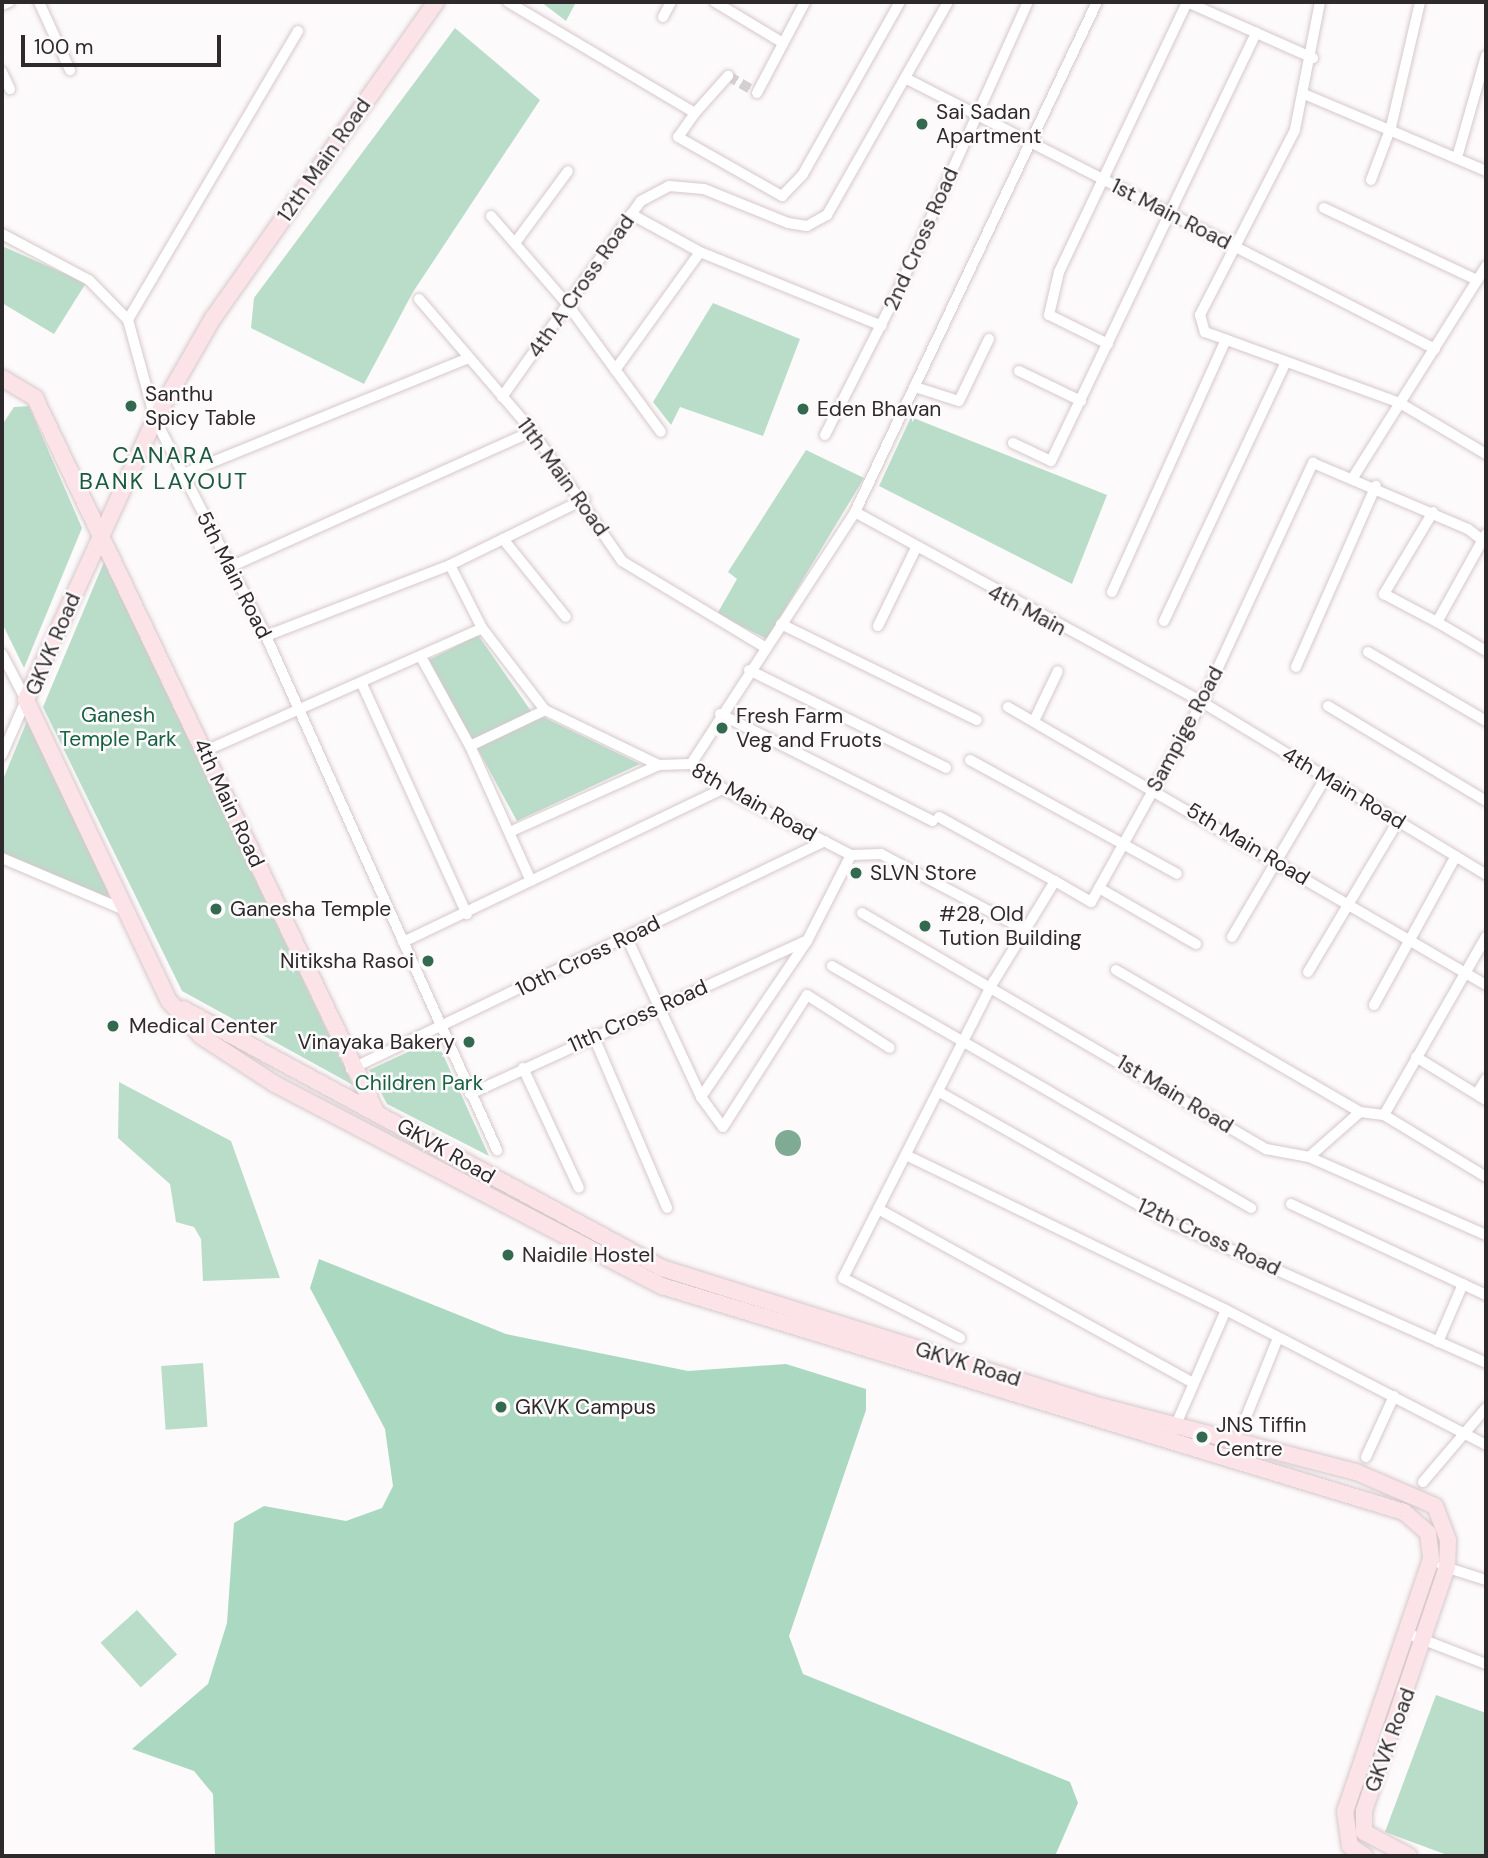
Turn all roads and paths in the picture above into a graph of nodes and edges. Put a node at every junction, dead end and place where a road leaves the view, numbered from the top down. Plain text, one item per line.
1 (9, 2) edge
2 (39, 2) edge
3 (436, 2) edge
4 (508, 2) edge
5 (671, 2) edge
6 (715, 2) edge
7 (805, 2) edge
8 (900, 2) edge
9 (948, 2) edge
10 (1028, 2) edge
11 (1097, 2) edge
12 (1187, 2) edge
13 (1306, 2) edge
14 (1420, 2) edge
15 (1320, 4) edge
16 (2, 5) edge
17 (663, 17) dead end
18 (298, 31) dead end
19 (1256, 33) junction
20 (783, 43) junction
21 (1486, 56) edge
22 (1313, 58) junction
23 (70, 70) dead end
24 (2, 72) edge
25 (728, 76) dead end
26 (907, 79) junction
27 (10, 89) dead end
28 (757, 93) dead end
29 (1304, 94) junction
30 (1474, 97) junction
31 (1486, 100) edge
32 (695, 113) junction
33 (977, 115) junction
34 (1391, 127) junction
35 (1034, 144) junction
36 (1458, 154) junction
37 (568, 171) dead end
38 (1486, 171) edge
39 (1103, 179) junction
40 (1371, 180) dead end
41 (1324, 208) dead end
42 (1167, 212) junction
43 (631, 214) junction
44 (491, 216) dead end
45 (2, 234) edge
46 (515, 243) junction
47 (1233, 246) junction
48 (700, 252) junction
49 (1486, 266) edge
50 (1477, 280) junction
51 (419, 299) dead end
52 (568, 305) junction
53 (128, 320) junction
54 (882, 326) junction
55 (989, 339) dead end
56 (1226, 340) junction
57 (1108, 344) junction
58 (1435, 349) junction
59 (468, 358) junction
60 (1286, 362) junction
61 (615, 370) junction
62 (1019, 372) dead end
63 (2, 378) edge
64 (915, 387) junction
65 (502, 397) junction
66 (1081, 401) junction
67 (1400, 403) junction
68 (155, 419) junction
69 (532, 431) junction
70 (661, 432) dead end
71 (825, 436) dead end
72 (1013, 443) dead end
73 (1486, 454) edge
74 (183, 474) junction
75 (1354, 476) junction
76 (1376, 486) junction
77 (585, 499) junction
78 (855, 512) junction
79 (1433, 512) junction
80 (100, 535) junction
81 (503, 539) junction
82 (1485, 539) edge
83 (916, 548) junction
84 (450, 565) junction
85 (230, 567) junction
86 (1112, 592) dead end
87 (566, 617) dead end
88 (1164, 621) dead end
89 (1437, 622) junction
90 (781, 624) junction
91 (878, 626) dead end
92 (482, 628) junction
93 (266, 636) junction
94 (766, 648) junction
95 (1486, 651) edge
96 (1368, 652) dead end
97 (2, 654) edge
98 (421, 657) junction
99 (1296, 667) dead end
100 (749, 670) junction
101 (1058, 671) dead end
102 (362, 684) junction
103 (26, 700) junction
104 (1202, 702) junction
105 (1008, 706) dead end
106 (1328, 706) dead end
107 (292, 708) junction
108 (545, 710) junction
109 (720, 714) junction
110 (977, 720) dead end
111 (1034, 721) junction
112 (1486, 721) edge
113 (470, 746) junction
114 (205, 751) junction
115 (2, 755) edge
116 (971, 760) dead end
117 (691, 764) junction
118 (659, 765) junction
119 (946, 768) dead end
120 (1326, 777) junction
121 (1155, 788) junction
122 (723, 789) junction
123 (1486, 801) edge
124 (1398, 821) junction
125 (512, 831) junction
126 (825, 841) junction
127 (1124, 843) junction
128 (851, 855) junction
129 (1455, 856) junction
130 (2, 858) edge
131 (1274, 860) junction
132 (1177, 874) dead end
133 (1486, 875) edge
134 (531, 881) junction
135 (1055, 881) junction
136 (1099, 888) junction
137 (1348, 904) junction
138 (127, 911) junction
139 (862, 913) dead end
140 (467, 914) junction
141 (1025, 930) junction
142 (1232, 937) dead end
143 (1486, 937) edge
144 (627, 938) junction
145 (1410, 939) junction
146 (807, 940) junction
147 (403, 942) junction
148 (1196, 944) dead end
149 (832, 966) dead end
150 (1116, 970) dead end
151 (1308, 972) dead end
152 (1465, 972) junction
153 (993, 984) junction
154 (1486, 985) edge
155 (169, 1000) junction
156 (1374, 1005) dead end
157 (658, 1009) junction
158 (442, 1027) junction
159 (593, 1035) junction
160 (967, 1041) junction
161 (890, 1048) dead end
162 (1416, 1057) junction
163 (523, 1068) junction
164 (351, 1069) junction
165 (1486, 1079) edge
166 (941, 1093) junction
167 (470, 1094) junction
168 (701, 1097) junction
169 (1482, 1097) edge
170 (375, 1111) junction
171 (1360, 1112) junction
172 (1384, 1115) junction
173 (397, 1123) junction
174 (386, 1143) junction
175 (497, 1150) dead end
176 (908, 1156) junction
177 (1309, 1157) junction
178 (1486, 1177) edge
179 (579, 1188) dead end
180 (1291, 1204) dead end
181 (667, 1208) dead end
182 (1251, 1208) dead end
183 (880, 1210) junction
184 (1486, 1235) edge
185 (1463, 1284) junction
186 (1486, 1295) edge
187 (1226, 1310) junction
188 (830, 1321) junction
189 (960, 1338) dead end
190 (1278, 1338) junction
191 (823, 1339) junction
192 (1438, 1342) junction
193 (1486, 1363) edge
194 (1193, 1384) junction
195 (1394, 1396) junction
196 (1486, 1408) edge
197 (1244, 1422) dead end
198 (1174, 1426) junction
199 (1462, 1432) junction
200 (1169, 1444) junction
201 (1486, 1445) edge
202 (1366, 1457) dead end
203 (1423, 1482) dead end
204 (1430, 1563) junction
205 (1447, 1567) junction
206 (1486, 1580) edge
207 (1405, 1633) junction
208 (1425, 1641) junction
209 (1486, 1664) edge
210 (1365, 1856) edge
211 (1409, 1856) edge

1 - 16 street
2 - 23 street
3 - 68 main road, 12th Main Road
4 - 32 street
5 - 17 street
6 - 20 street
7 - 20 street
8 - 32 street
9 - 26 street
10 - 33 street, 2nd Cross Road
11 - 35 street
12 - 19 street
12 - 39 street
13 - 15 street
14 - 34 street
15 - 22 street
18 - 53 street
19 - 22 street
19 - 42 street
20 - 28 street
21 - 30 street
22 - 29 street
24 - 27 street
25 - 32 street
26 - 33 street, 1st Main Road
26 - 43 street, 4th A Cross Road
29 - 34 street
29 - 47 street
30 - 31 street
30 - 36 street
33 - 35 street, 1st Main Road
33 - 54 street, 2nd Cross Road
34 - 36 street
34 - 40 street
35 - 39 street, 1st Main Road
35 - 64 street
36 - 38 street
37 - 46 street
39 - 42 street, 1st Main Road
39 - 57 street
41 - 50 street
42 - 47 street, 1st Main Road
42 - 57 street
43 - 48 street
43 - 52 street, 4th A Cross Road
44 - 46 street
45 - 53 street
46 - 52 street
47 - 56 street
47 - 58 street, 1st Main Road
48 - 54 street
48 - 61 street
49 - 50 street
50 - 58 street
51 - 59 street, 11th Main Road
52 - 61 street
52 - 65 street, 4th A Cross Road
53 - 68 street, 5th Main Road
54 - 71 street, 2nd Cross Road
55 - 64 street
56 - 60 street
56 - 86 street
57 - 66 street
58 - 67 street
59 - 65 street, 11th Main Road
59 - 74 street
60 - 67 street
60 - 88 street
61 - 70 street
62 - 66 street
63 - 80 main road
64 - 78 street
65 - 69 street, 11th Main Road
66 - 72 street
67 - 73 street
67 - 75 street
68 - 74 street, 5th Main Road
68 - 80 main road, GKVK Road
69 - 77 street, 11th Main Road
69 - 85 street
74 - 85 street, 5th Main Road
75 - 76 street
75 - 104 street, Sampige Road
76 - 79 street
76 - 99 street
77 - 81 street
77 - 94 street, 11th Main Road
78 - 83 street, 4th Main
78 - 90 street
79 - 82 street
79 - 89 street
80 - 103 main road, GKVK Road
80 - 114 main road, 4th Main Road
81 - 84 street
81 - 87 street
82 - 89 street
83 - 91 street
83 - 104 street, 4th Main
84 - 92 street, 8th Main Road
84 - 93 street
85 - 93 street, 5th Main Road
89 - 95 street
90 - 94 street
90 - 110 street
92 - 98 street
92 - 108 street, 8th Main Road
93 - 107 street, 5th Main Road
94 - 100 street
96 - 112 street
97 - 103 street
98 - 102 street
98 - 113 street
100 - 109 street
100 - 119 street
101 - 111 street
102 - 107 street
102 - 140 street
103 - 115 street
103 - 138 main road, GKVK Road
104 - 120 street, 4th Main Road
104 - 121 street, Sampige Road
105 - 111 street, 5th Main Road
106 - 123 street
107 - 114 street
107 - 147 street, 5th Main Road
108 - 113 street
108 - 118 street, 8th Main Road
109 - 117 street
109 - 135 street
111 - 121 street, 5th Main Road
113 - 125 street
114 - 164 main road, 4th Main Road
116 - 127 street
117 - 118 street, 8th Main Road
117 - 122 street, 8th Main Road
118 - 125 street
120 - 124 street, 4th Main Road
120 - 131 street
121 - 127 street, Sampige Road
121 - 131 street, 5th Main Road
122 - 126 street, 8th Main Road
122 - 134 street
124 - 129 street, 4th Main Road
124 - 137 street
125 - 134 street
126 - 128 street, 8th Main Road
126 - 144 street, 10th Cross Road
127 - 132 street
127 - 136 street, Sampige Road
128 - 141 street, 8th Main Road
128 - 146 street
129 - 133 street, 4th Main Road
129 - 145 street
130 - 138 street
131 - 137 street, 5th Main Road
131 - 142 street
134 - 140 street
135 - 136 street
135 - 141 street
136 - 148 street
137 - 145 street, 5th Main Road
137 - 151 street
138 - 155 main road, GKVK Road
139 - 153 street, 1st Main Road
140 - 147 street
141 - 153 street
143 - 152 street
144 - 157 street
144 - 158 street, 10th Cross Road
145 - 152 street, 5th Main Road
145 - 156 street
146 - 157 street, 11th Cross Road
146 - 168 street
147 - 158 street, 5th Main Road
149 - 160 street
150 - 171 street
152 - 154 street, 5th Main Road
152 - 162 street
153 - 160 street
153 - 177 street, 1st Main Road
155 - 170 main road, GKVK Road
155 - 174 main road, GKVK Road
157 - 159 street, 11th Cross Road
157 - 168 street
158 - 164 street, 10th Cross Road
158 - 167 street, 5th Main Road
159 - 163 street, 11th Cross Road
159 - 181 street
160 - 166 street
160 - 182 street
161 - 168 street
162 - 169 street
162 - 172 street
163 - 167 street, 11th Cross Road
163 - 179 street
164 - 170 main road, 4th Main Road
165 - 169 street
166 - 176 street
166 - 192 street, 12th Cross Road
167 - 175 street, 5th Main Road
170 - 173 main road, GKVK Road
171 - 172 street
171 - 177 street
172 - 178 street
173 - 174 main road
173 - 188 main road, GKVK Road
174 - 191 main road, GKVK Road
176 - 183 street
176 - 187 street
177 - 184 street, 1st Main Road
180 - 185 street
183 - 189 street
183 - 194 street
185 - 186 street
185 - 192 street
187 - 190 street
187 - 194 street
188 - 191 main road
188 - 198 main road, GKVK Road
190 - 195 street
190 - 197 street
191 - 200 main road, GKVK Road
192 - 193 street, 12th Cross Road
194 - 198 street
195 - 199 street
195 - 202 street
196 - 199 street
198 - 200 street
198 - 205 main road, GKVK Road
199 - 201 street
199 - 203 street
200 - 204 main road, GKVK Road
204 - 205 street
204 - 207 main road, GKVK Road
205 - 206 street
205 - 208 main road, GKVK Road
207 - 208 street
207 - 210 main road, GKVK Road
208 - 209 street
208 - 211 main road, GKVK Road

